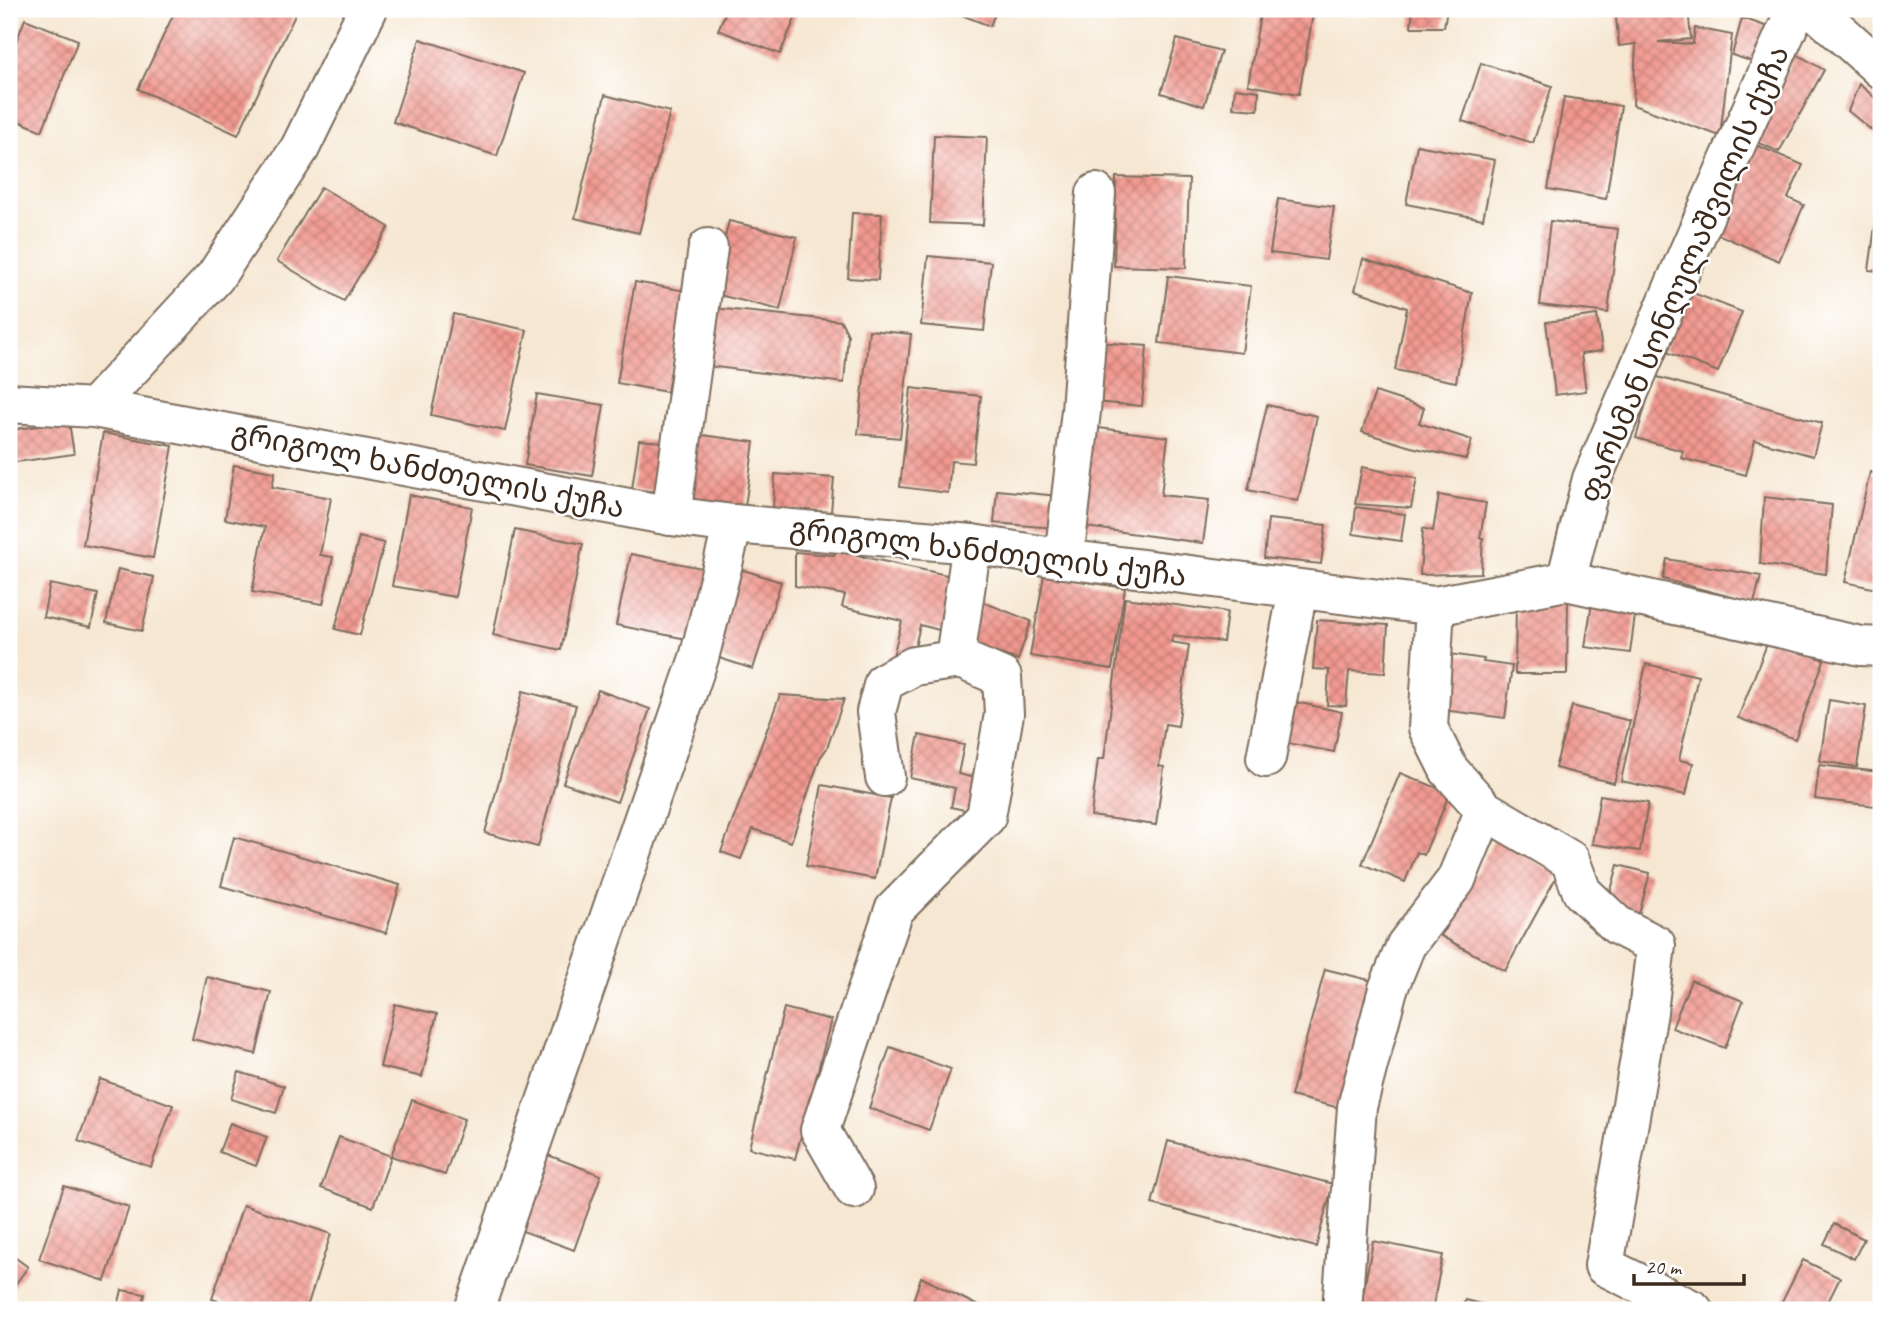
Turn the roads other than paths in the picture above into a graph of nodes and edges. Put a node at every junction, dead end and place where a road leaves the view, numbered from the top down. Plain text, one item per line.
1 (368, 9) edge
2 (1796, 9) edge
3 (1814, 9) edge
4 (1881, 69) edge
5 (1096, 193) dead end
6 (708, 248) dead end
7 (9, 403) edge
8 (94, 408) junction
9 (671, 516) junction
10 (733, 524) junction
11 (972, 544) junction
12 (1063, 559) junction
13 (1566, 581) junction
14 (1298, 589) junction
15 (1434, 606) junction
16 (1881, 647) edge
17 (960, 659) junction
18 (1266, 758) dead end
19 (885, 777) dead end
20 (1485, 810) junction
21 (854, 1189) dead end
22 (474, 1310) edge
23 (1342, 1310) edge
24 (1693, 1310) edge

1 - 8 street
2 - 13 street, ფარსმან სონღულაშვილის ქუჩა
3 - 4 street
5 - 12 street
6 - 9 street
7 - 8 street, გრიგოლ ხანძთელის ქუჩა
8 - 9 street, გრიგოლ ხანძთელის ქუჩა
9 - 10 street, გრიგოლ ხანძთელის ქუჩა
10 - 11 street, გრიგოლ ხანძთელის ქუჩა
10 - 22 street
11 - 12 street, გრიგოლ ხანძთელის ქუჩა
11 - 17 street
12 - 14 street, გრიგოლ ხანძთელის ქუჩა
13 - 15 street, გრიგოლ ხანძთელის ქუჩა
13 - 16 street, გრიგოლ ხანძთელის ქუჩა
14 - 15 street, გრიგოლ ხანძთელის ქუჩა
14 - 18 street
15 - 20 street
17 - 19 street
17 - 21 street
20 - 23 street
20 - 24 street

